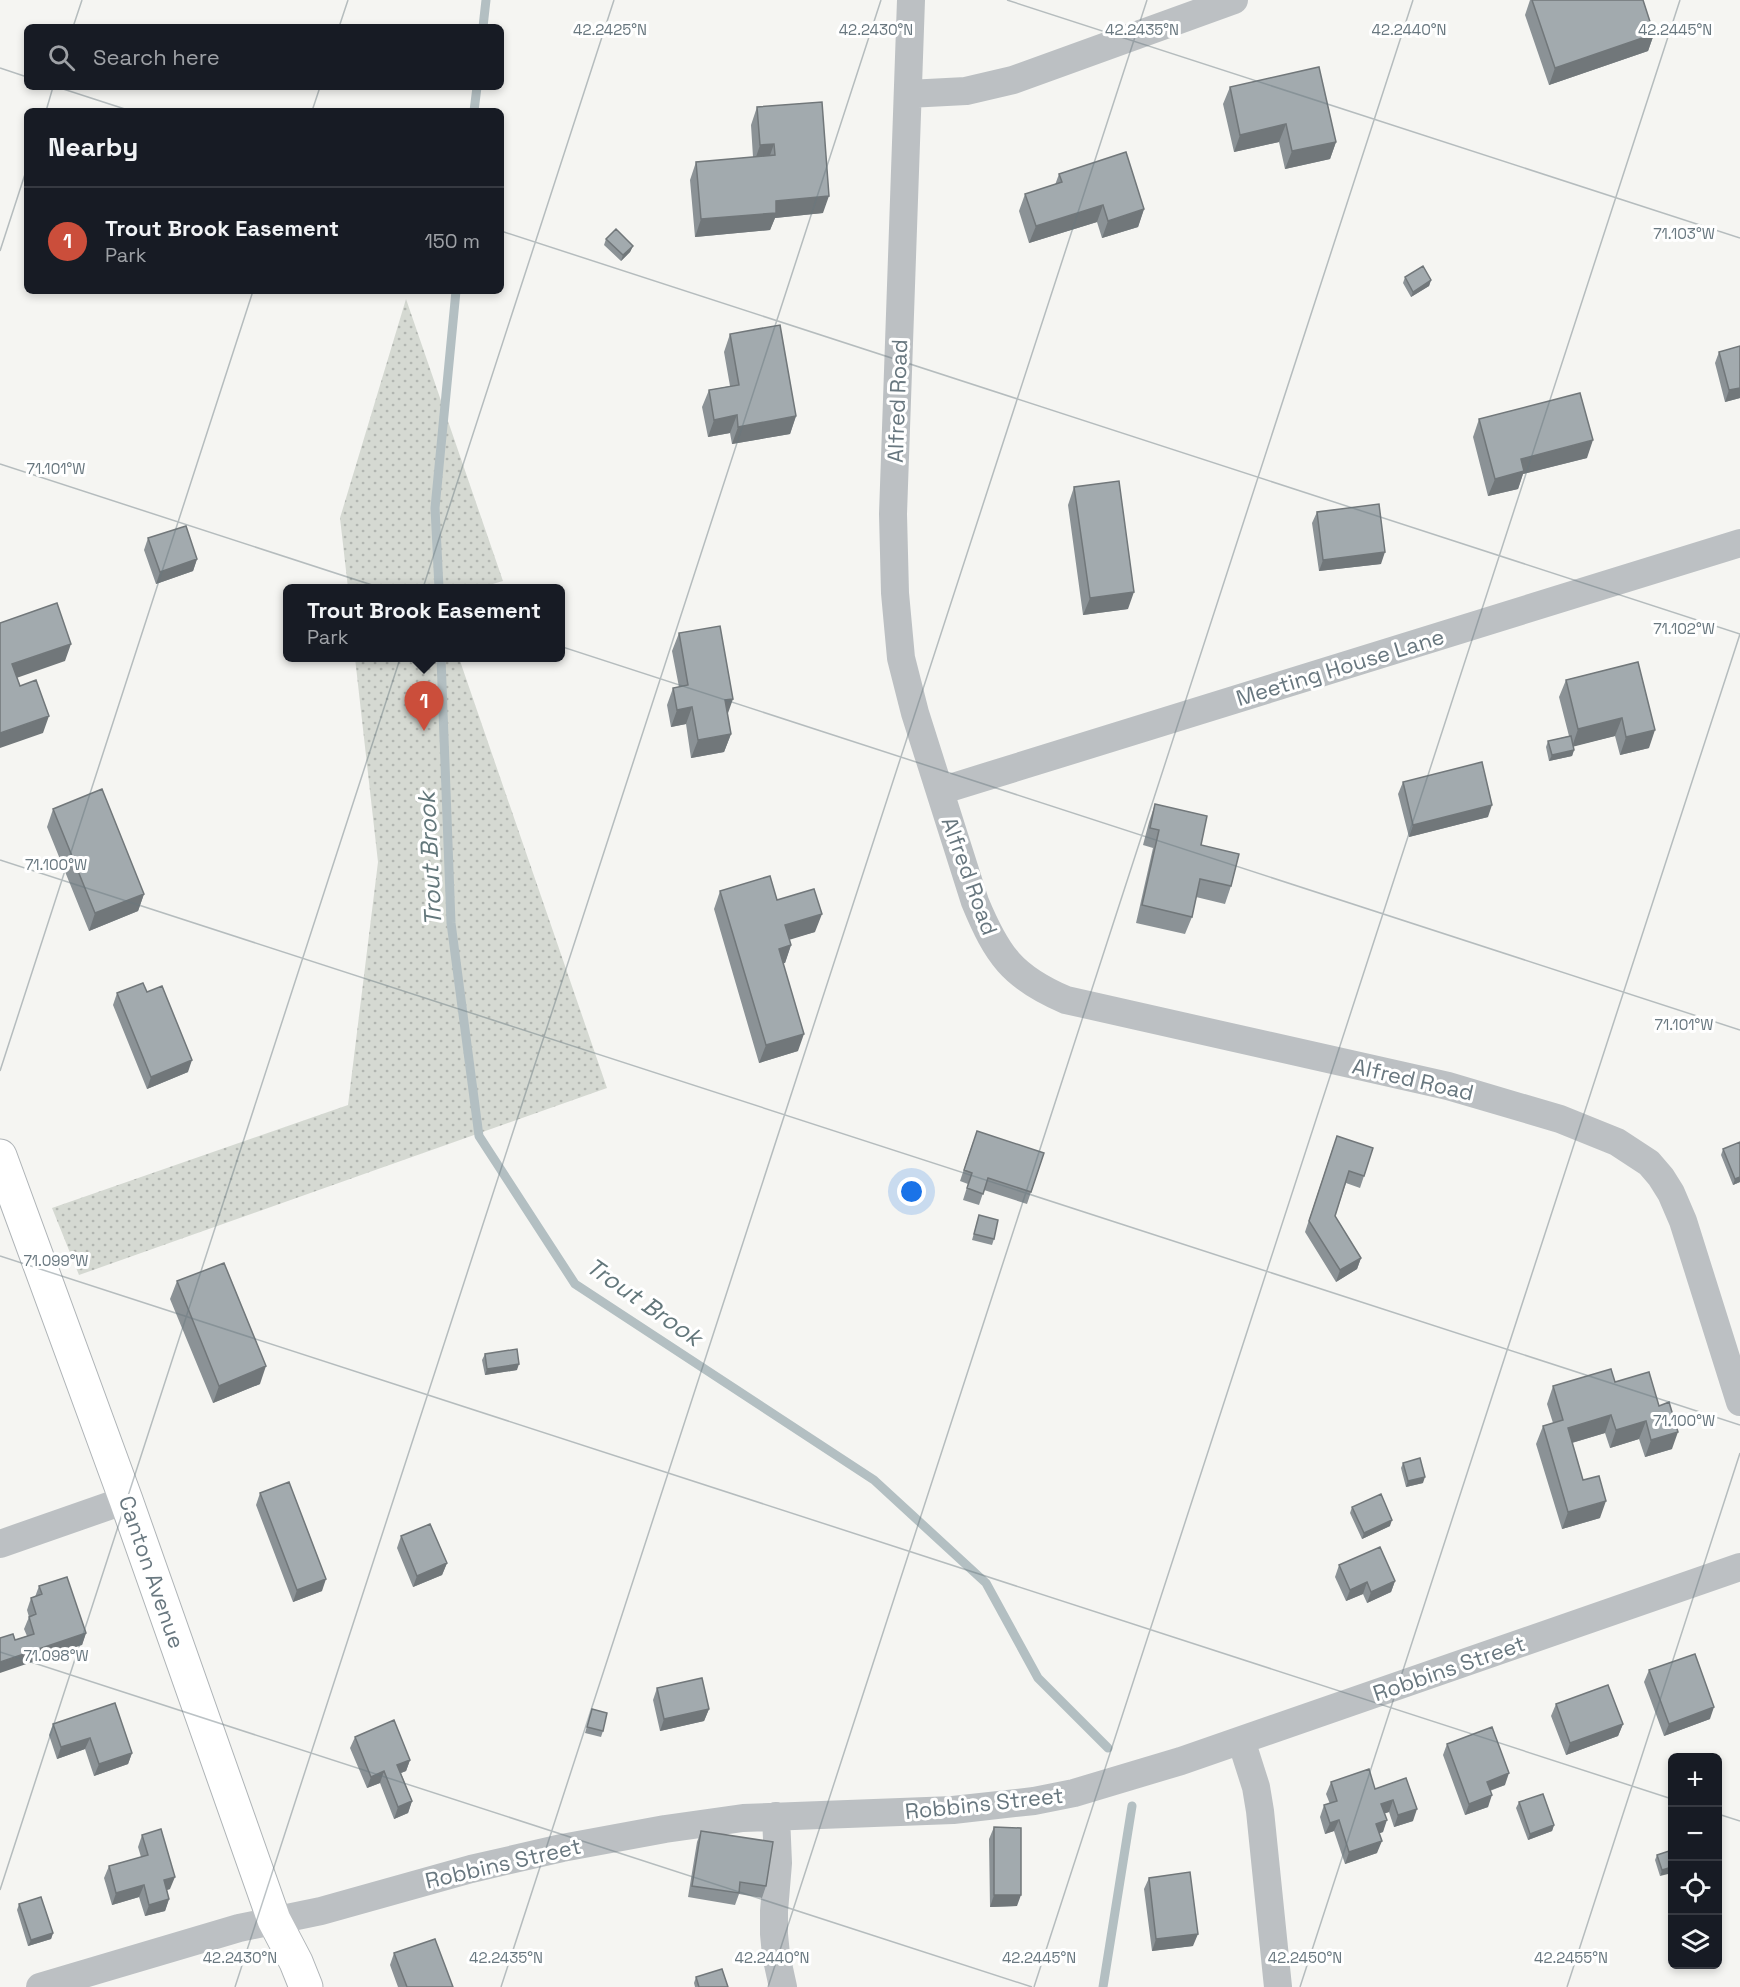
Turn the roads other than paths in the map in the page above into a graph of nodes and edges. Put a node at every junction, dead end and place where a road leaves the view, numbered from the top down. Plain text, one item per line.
1 (910, 0) edge
2 (1234, 0) edge
3 (908, 94) junction
4 (1740, 543) edge
5 (940, 790) junction
6 (0, 1156) edge
7 (1740, 1402) edge
8 (126, 1500) junction
9 (0, 1544) edge
10 (1740, 1566) edge
11 (1242, 1740) junction
12 (776, 1816) junction
13 (274, 1920) junction
14 (40, 1987) edge
15 (306, 1987) edge
16 (783, 1987) edge
17 (1278, 1987) edge

1 - 3 street, Alfred Road
2 - 3 street
3 - 5 street, Alfred Road
4 - 5 street, Meeting House Lane
5 - 7 street, Alfred Road
6 - 8 main road, Canton Avenue
8 - 9 street
8 - 13 main road, Canton Avenue
10 - 11 street, Robbins Street
11 - 12 street, Robbins Street
11 - 17 street
12 - 13 street, Robbins Street
12 - 16 street
13 - 14 street, Robbins Street
13 - 15 main road, Canton Avenue

